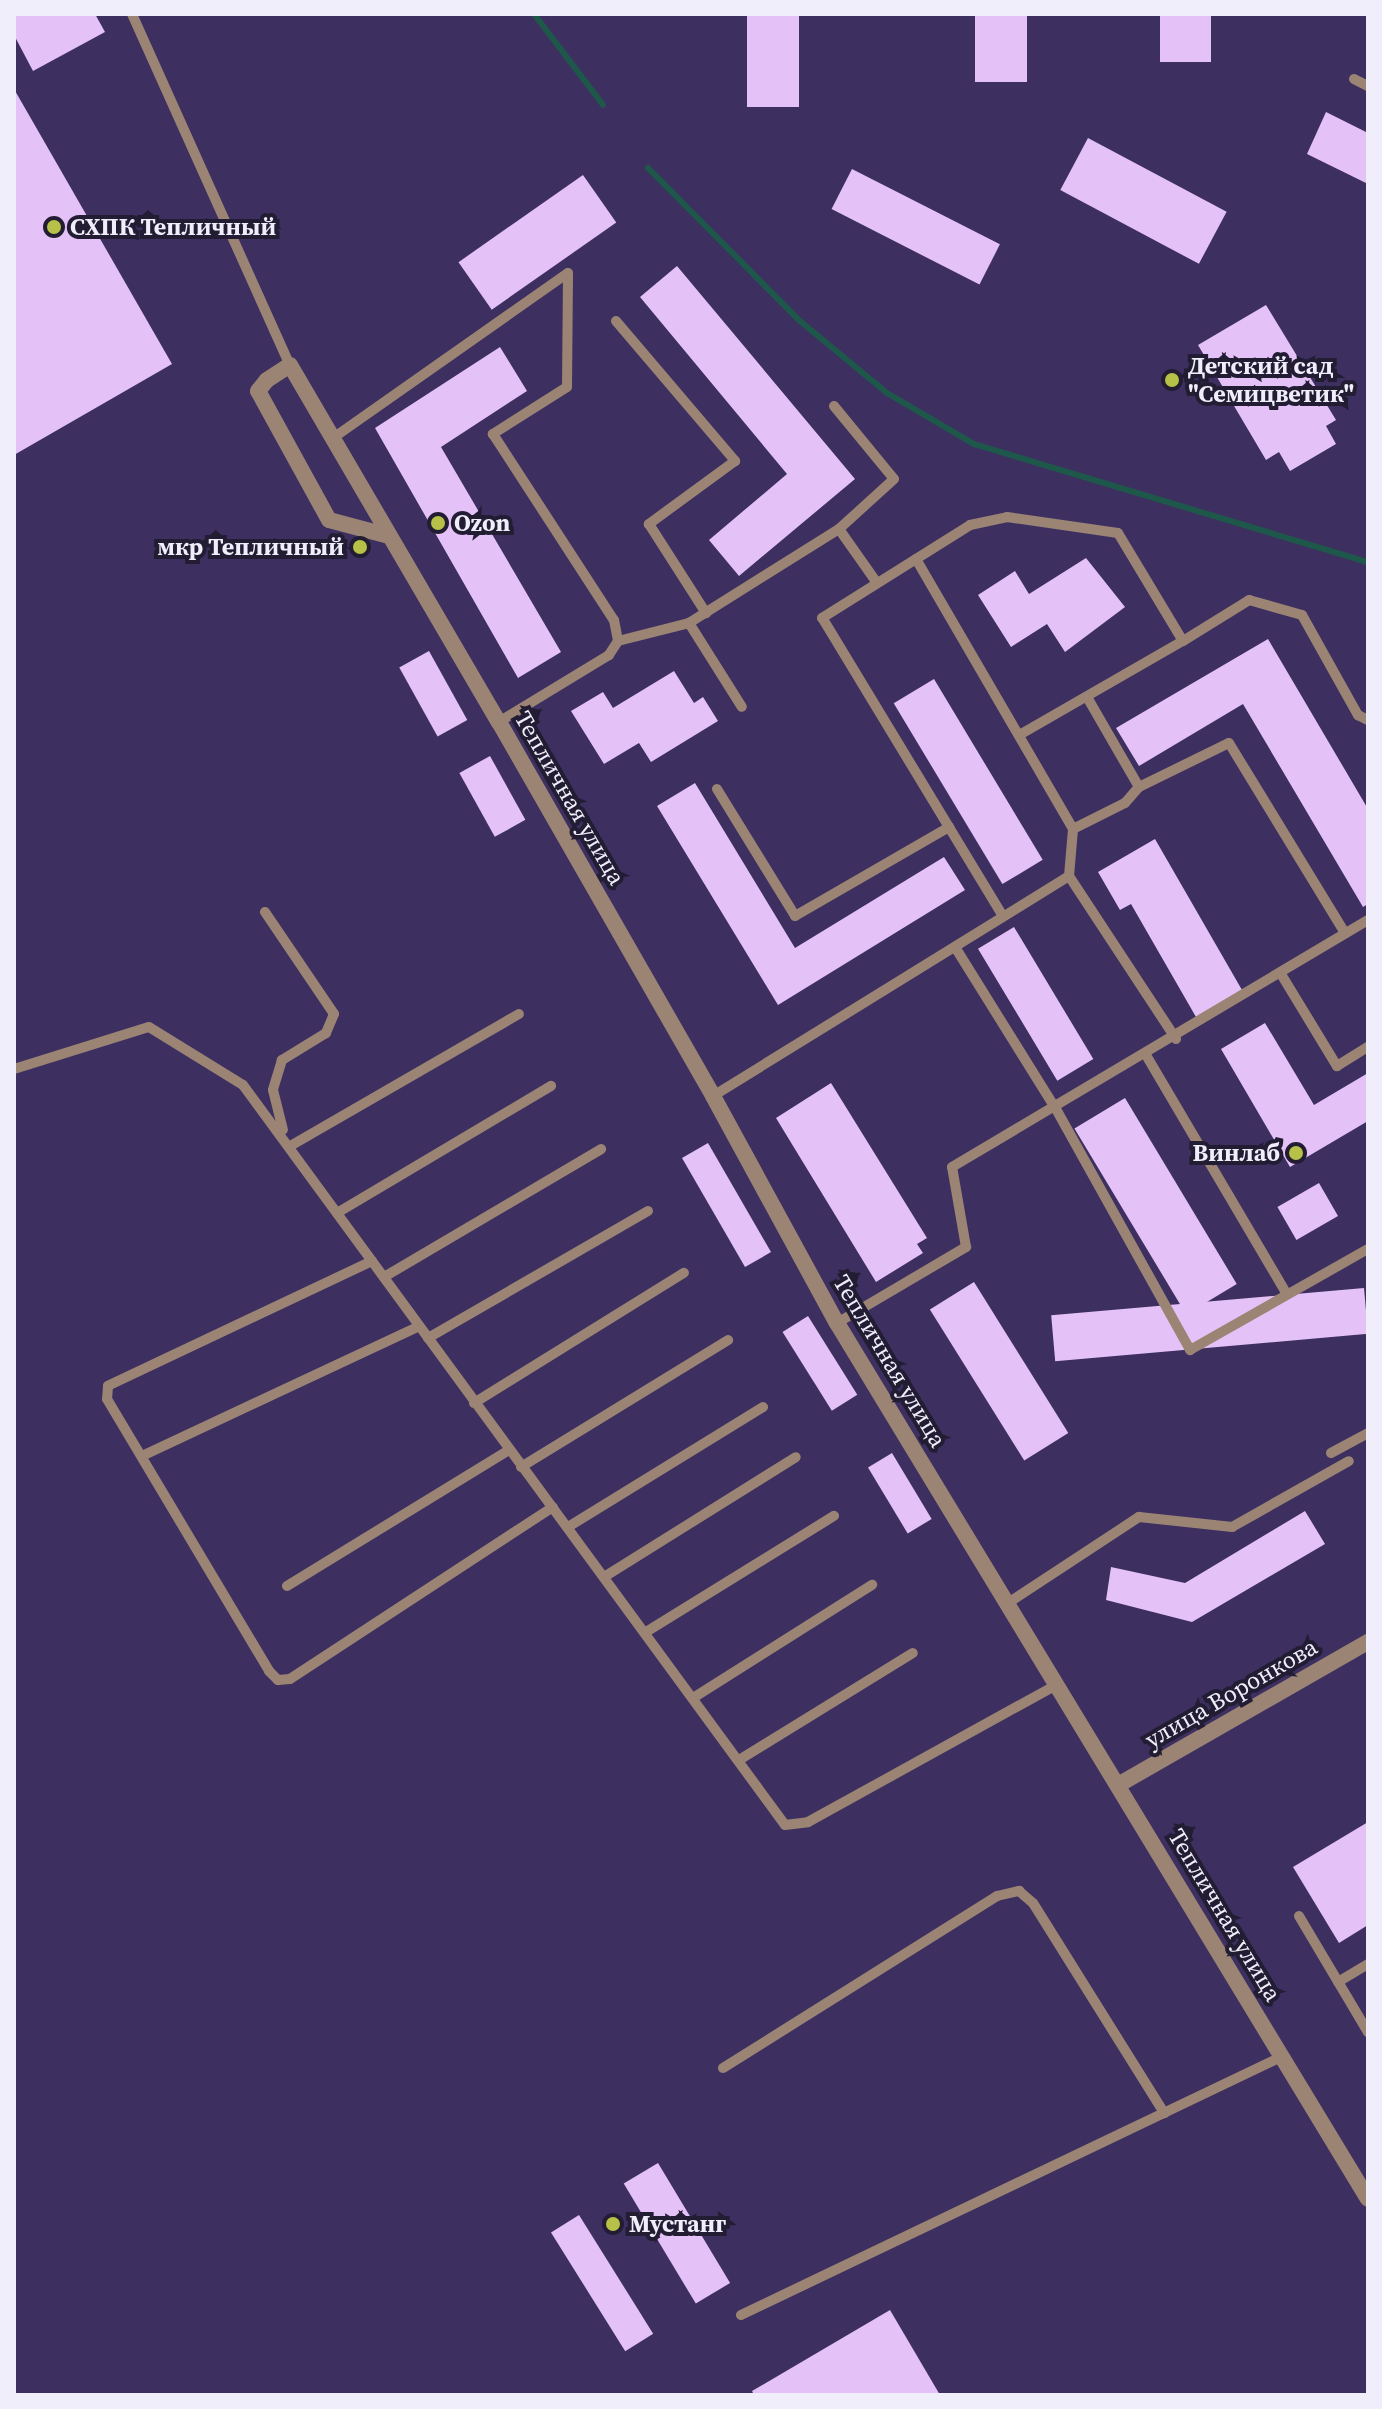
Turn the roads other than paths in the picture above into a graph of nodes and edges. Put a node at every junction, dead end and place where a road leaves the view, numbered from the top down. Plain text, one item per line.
1 (132, 14) edge
2 (1354, 79) dead end
3 (1368, 86) edge
4 (616, 321) dead end
5 (290, 365) junction
6 (834, 406) dead end
7 (333, 438) junction
8 (839, 529) junction
9 (389, 536) junction
10 (916, 559) junction
11 (877, 583) junction
12 (706, 613) junction
13 (689, 623) junction
14 (618, 641) junction
15 (1183, 641) junction
16 (1087, 697) junction
17 (742, 707) dead end
18 (1368, 720) edge
19 (499, 722) junction
20 (1021, 734) junction
21 (1139, 787) junction
22 (717, 789) dead end
23 (949, 827) junction
24 (1073, 829) junction
25 (1069, 876) junction
26 (265, 912) dead end
27 (1001, 913) junction
28 (1368, 920) edge
29 (1345, 933) junction
30 (955, 947) junction
31 (1281, 974) junction
32 (519, 1014) dead end
33 (1176, 1039) junction
34 (1368, 1047) edge
35 (1146, 1055) junction
36 (14, 1069) edge
37 (551, 1086) dead end
38 (713, 1096) junction
39 (1056, 1109) junction
40 (283, 1132) junction
41 (292, 1145) junction
42 (601, 1149) dead end
43 (648, 1211) dead end
44 (337, 1213) junction
45 (1368, 1249) edge
46 (372, 1261) junction
47 (684, 1273) dead end
48 (384, 1277) junction
49 (1287, 1294) junction
50 (837, 1323) junction
51 (419, 1326) junction
52 (428, 1338) junction
53 (728, 1340) dead end
54 (474, 1403) junction
55 (763, 1407) dead end
56 (1368, 1433) edge
57 (509, 1450) junction
58 (1331, 1453) dead end
59 (142, 1456) junction
60 (796, 1457) dead end
61 (1349, 1461) dead end
62 (521, 1467) junction
63 (553, 1507) junction
64 (834, 1516) dead end
65 (568, 1527) junction
66 (604, 1577) junction
67 (872, 1585) dead end
68 (287, 1586) dead end
69 (1008, 1603) junction
70 (646, 1632) junction
71 (1368, 1642) edge
72 (913, 1653) dead end
73 (1058, 1684) junction
74 (693, 1698) junction
75 (739, 1760) junction
76 (1118, 1785) junction
77 (1299, 1916) dead end
78 (1368, 1964) edge
79 (1338, 1982) junction
80 (1368, 2032) edge
81 (1283, 2056) junction
82 (723, 2068) dead end
83 (1164, 2113) junction
84 (1368, 2199) edge
85 (741, 2315) dead end

1 - 5 lane
2 - 3 lane
4 - 12 lane
5 - 7 street, Тепличная улица
5 - 9 street
6 - 8 lane
7 - 9 street, Тепличная улица
7 - 14 lane
8 - 11 lane
8 - 12 lane
9 - 19 street, Тепличная улица
10 - 11 lane
10 - 15 lane
10 - 20 lane
11 - 23 lane
12 - 13 lane
13 - 14 lane
13 - 17 lane
14 - 19 lane
15 - 16 lane
15 - 18 lane
16 - 20 lane
16 - 21 lane
19 - 38 street, Тепличная улица
20 - 24 lane
21 - 24 lane
21 - 29 lane
22 - 23 lane
23 - 27 lane
24 - 25 lane
25 - 27 lane
25 - 33 lane
26 - 40 lane
27 - 30 lane
28 - 29 lane
29 - 31 lane
30 - 38 lane
30 - 39 lane
31 - 33 lane
31 - 34 lane
32 - 41 lane
33 - 35 lane
35 - 39 lane
35 - 49 lane
36 - 40 lane
37 - 44 lane
38 - 50 street, Тепличная улица
39 - 49 lane
39 - 50 lane
40 - 41 lane
41 - 44 lane
42 - 48 lane
43 - 52 lane
44 - 46 lane
45 - 49 lane
46 - 48 lane
46 - 59 lane
47 - 54 lane
48 - 51 lane
50 - 69 street, Тепличная улица
51 - 52 lane
51 - 59 lane
52 - 54 lane
53 - 62 lane
54 - 57 lane
55 - 65 lane
56 - 58 lane
57 - 62 lane
57 - 68 lane
59 - 63 lane
60 - 66 lane
61 - 69 lane
62 - 63 lane
63 - 65 lane
64 - 70 lane
65 - 66 lane
66 - 70 lane
67 - 74 lane
69 - 73 street, Тепличная улица
70 - 74 lane
71 - 76 street, улица Воронкова
72 - 75 lane
73 - 75 lane
73 - 76 street, Тепличная улица
74 - 75 lane
76 - 81 street, Тепличная улица
77 - 79 lane
78 - 79 lane
79 - 80 lane
81 - 83 lane
81 - 84 street, Тепличная улица
82 - 83 lane
83 - 85 lane

